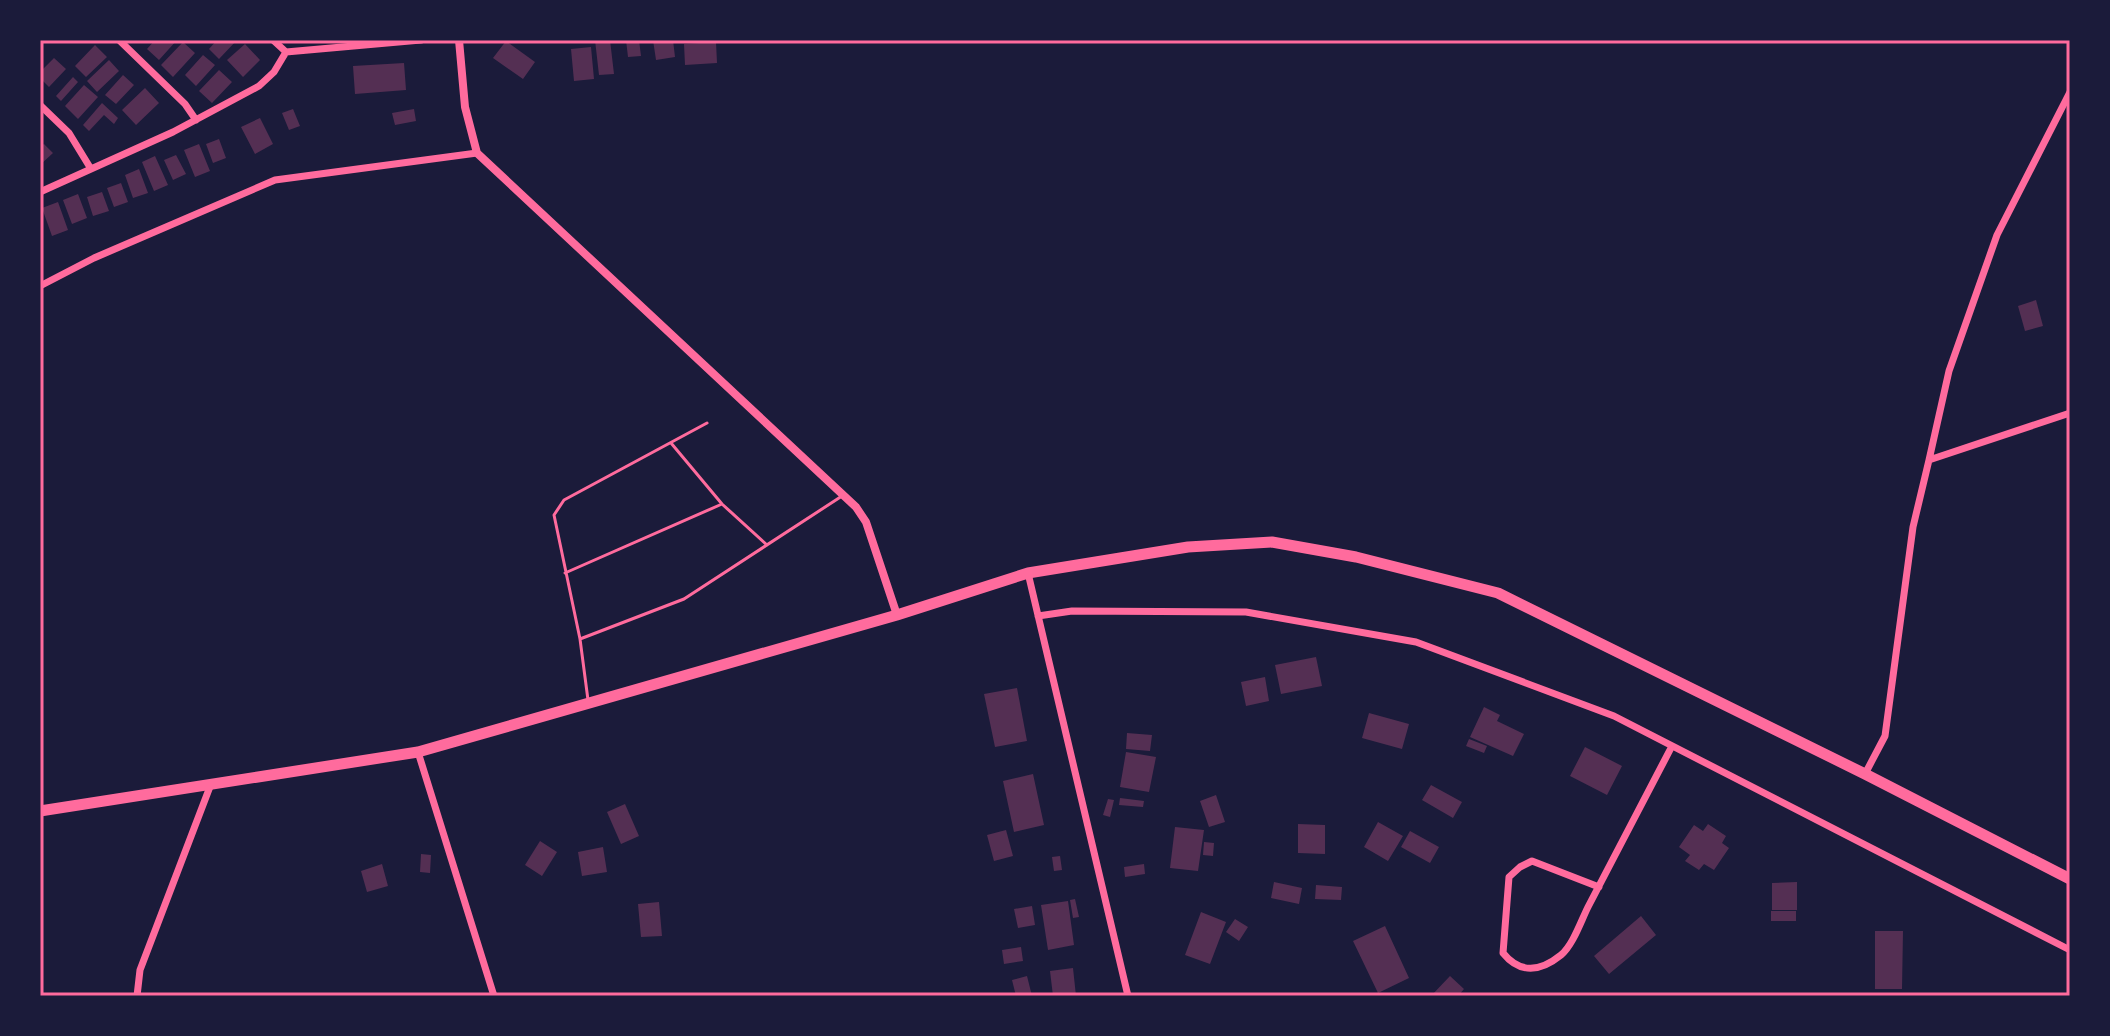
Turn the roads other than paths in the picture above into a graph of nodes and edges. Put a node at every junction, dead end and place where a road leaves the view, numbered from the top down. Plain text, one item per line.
1 (119, 40) edge
2 (273, 40) edge
3 (421, 40) edge
4 (459, 40) edge
5 (286, 52) junction
6 (2070, 92) edge
7 (40, 105) edge
8 (196, 120) junction
9 (477, 153) junction
10 (91, 169) junction
11 (40, 192) edge
12 (40, 286) edge
13 (2070, 413) edge
14 (707, 423) dead end
15 (671, 443) junction
16 (1929, 460) junction
17 (844, 495) junction
18 (722, 504) junction
19 (767, 545) junction
20 (565, 573) junction
21 (1028, 573) junction
22 (897, 615) junction
23 (1038, 616) junction
24 (580, 639) junction
25 (588, 704) junction
26 (1672, 746) junction
27 (418, 752) junction
28 (1865, 774) junction
29 (211, 784) junction
30 (40, 811) edge
31 (2070, 879) edge
32 (1599, 887) junction
33 (2070, 950) edge
34 (137, 996) edge
35 (494, 996) edge
36 (1128, 996) edge

1 - 8 street
2 - 5 street
3 - 5 street
4 - 9 street
5 - 8 street
6 - 16 street
7 - 10 street
8 - 10 street
9 - 12 street
9 - 17 street
10 - 11 street
13 - 16 street
14 - 15 lane
15 - 18 lane
15 - 20 lane
16 - 28 street
17 - 19 lane
17 - 22 street
18 - 19 lane
18 - 20 lane
19 - 24 lane
20 - 24 lane
21 - 22 highway
21 - 23 street
21 - 28 highway
22 - 25 highway
23 - 26 street
23 - 36 street
24 - 25 lane
25 - 27 highway
26 - 32 street
26 - 33 street
27 - 29 highway
27 - 35 street
28 - 31 highway
29 - 30 highway
29 - 34 street
32 - 32 street

